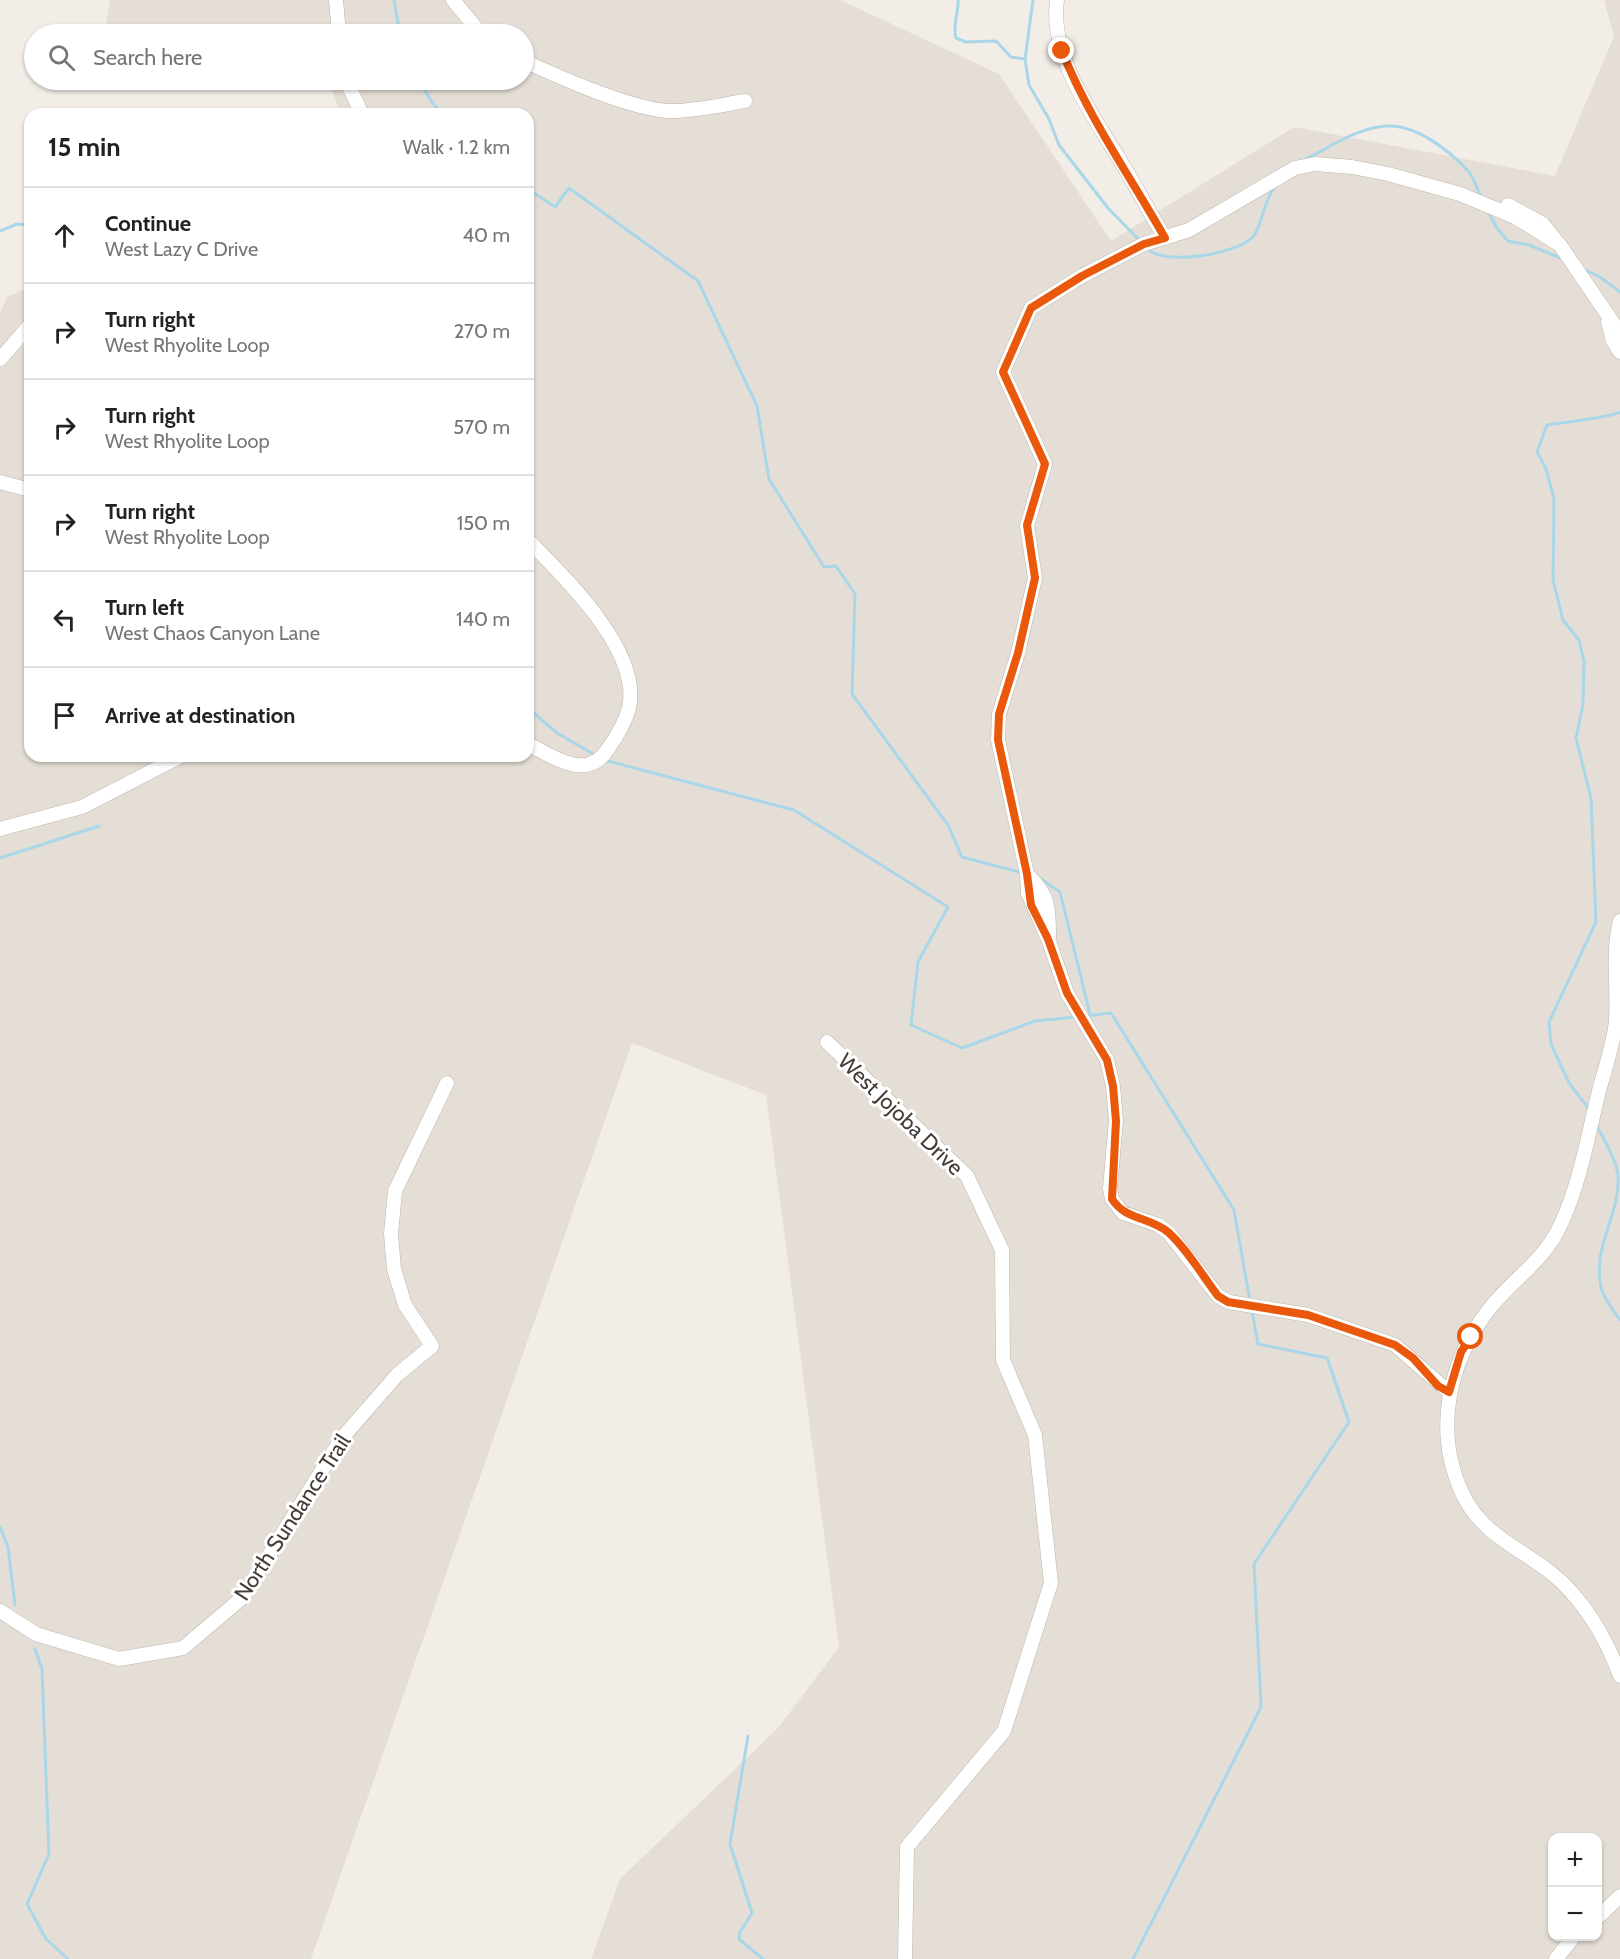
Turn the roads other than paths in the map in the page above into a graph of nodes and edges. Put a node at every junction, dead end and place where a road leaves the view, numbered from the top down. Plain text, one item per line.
1 (336, 0) edge
2 (453, 0) edge
3 (1057, 0) edge
4 (338, 24) edge
5 (473, 24) edge
6 (534, 65) edge
7 (351, 90) edge
8 (745, 101) dead end
9 (359, 108) edge
10 (1165, 238) junction
11 (1606, 316) junction
12 (24, 332) edge
13 (1620, 333) edge
14 (1620, 352) edge
15 (0, 359) edge
16 (0, 482) edge
17 (24, 488) edge
18 (534, 547) edge
19 (534, 747) edge
20 (169, 762) edge
21 (0, 829) edge
22 (1620, 921) edge
23 (826, 1042) dead end
24 (447, 1083) dead end
25 (1449, 1392) junction
26 (0, 1611) edge
27 (1620, 1676) edge
28 (1620, 1896) edge
29 (1602, 1913) edge
30 (1570, 1941) edge
31 (905, 1959) edge
32 (1556, 1959) edge

1 - 4 street
2 - 5 street
3 - 10 street
6 - 8 street
7 - 9 street
10 - 11 street
10 - 25 street
11 - 13 street
11 - 14 street
12 - 15 street
16 - 17 street
18 - 19 street
20 - 21 street
22 - 25 street
23 - 31 street, West Jojoba Drive
24 - 26 street, North Sundance Trail
25 - 27 street
28 - 29 street
30 - 32 street

